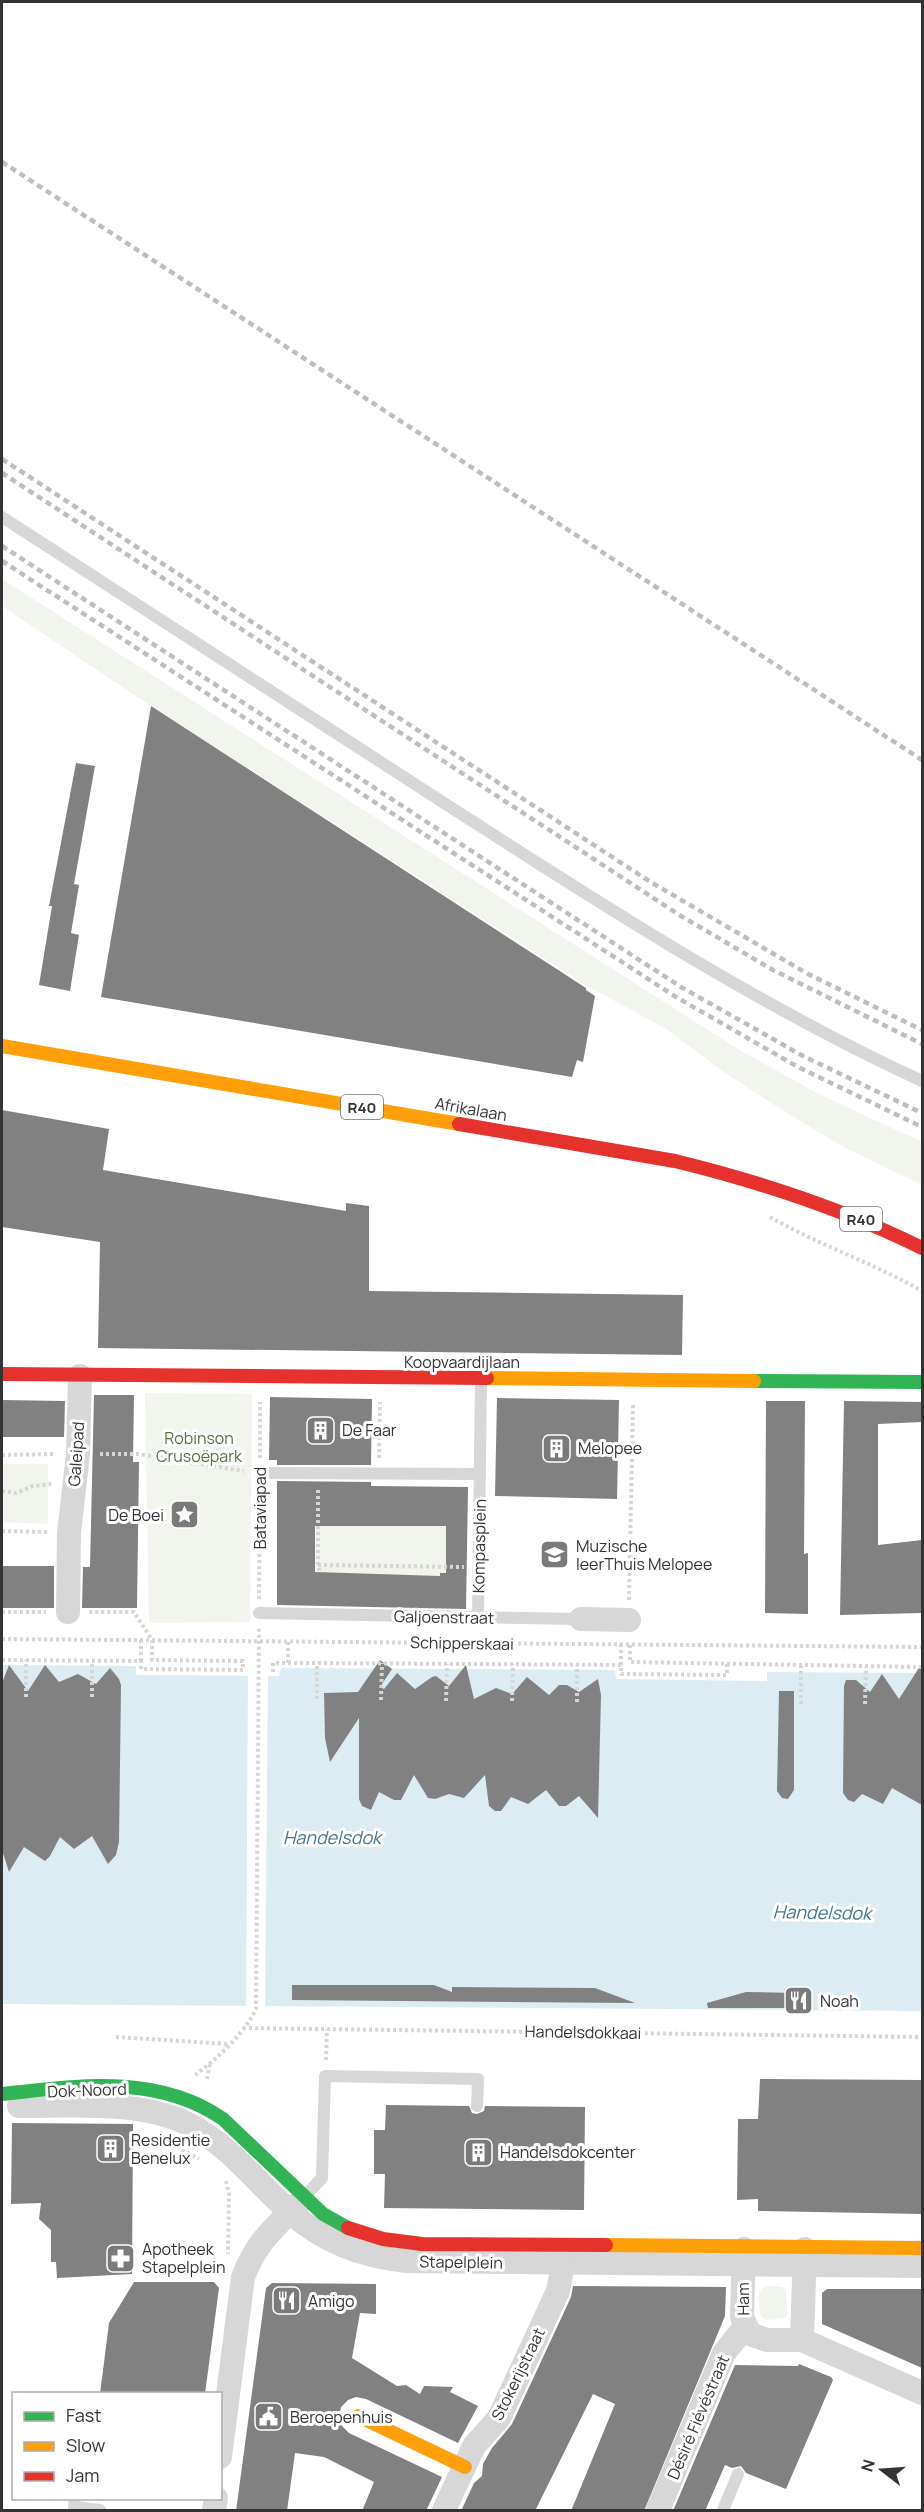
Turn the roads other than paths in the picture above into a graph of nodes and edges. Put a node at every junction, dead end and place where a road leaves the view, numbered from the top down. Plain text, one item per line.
1 (2, 517) edge
2 (2, 1046) edge
3 (922, 1081) edge
4 (922, 1248) edge
5 (2, 1374) edge
6 (80, 1376) junction
7 (481, 1379) junction
8 (922, 1382) edge
9 (260, 1473) road end
10 (480, 1474) junction
11 (68, 1612) dead end
12 (259, 1613) road end
13 (478, 1617) junction
14 (582, 1619) joint
15 (629, 1620) road end
16 (2, 2094) edge
17 (2, 2105) edge
18 (477, 2106) dead end
19 (165, 2114) junction
20 (297, 2205) junction
21 (922, 2248) edge
22 (665, 2255) junction
23 (744, 2256) junction
24 (805, 2256) junction
25 (563, 2264) junction
26 (922, 2266) edge
27 (744, 2327) junction
28 (802, 2340) junction
29 (922, 2393) edge
30 (358, 2416) dead end
31 (222, 2436) edge
32 (465, 2467) junction
33 (738, 2474) dead end
34 (75, 2500) edge
35 (100, 2511) edge
36 (444, 2511) edge
37 (658, 2511) edge
38 (723, 2511) edge

1 - 3 lane
2 - 4 street, Afrikalaan / R40
5 - 6 street, Koopvaardijlaan
6 - 7 street, Koopvaardijlaan
6 - 11 street, Galeipad
7 - 8 street, Koopvaardijlaan
7 - 10 lane, Kompasplein
9 - 10 lane, Kompasplein
10 - 13 lane, Kompasplein
12 - 13 lane, Galjoenstraat
13 - 14 lane, Galjoenstraat
14 - 15 street, Galjoenstraat
16 - 19 street, Dok-Noord
17 - 19 street, Dok-Noord
18 - 20 lane
19 - 20 street, Stapelplein
20 - 22 street, Stapelplein
20 - 25 street, Stapelplein
20 - 31 street
21 - 24 street
22 - 23 street, Stapelplein
22 - 25 street, Stapelplein
23 - 24 street, Stapelplein
23 - 27 street, Ham
24 - 26 street, Stapelplein
24 - 28 street
25 - 32 street, Stokerijstraat
27 - 28 street, Ham
27 - 37 street, Désiré Fiévéstraat
28 - 29 street, Ham
30 - 32 street
32 - 36 street, Stokerijstraat
33 - 38 lane
34 - 35 lane

